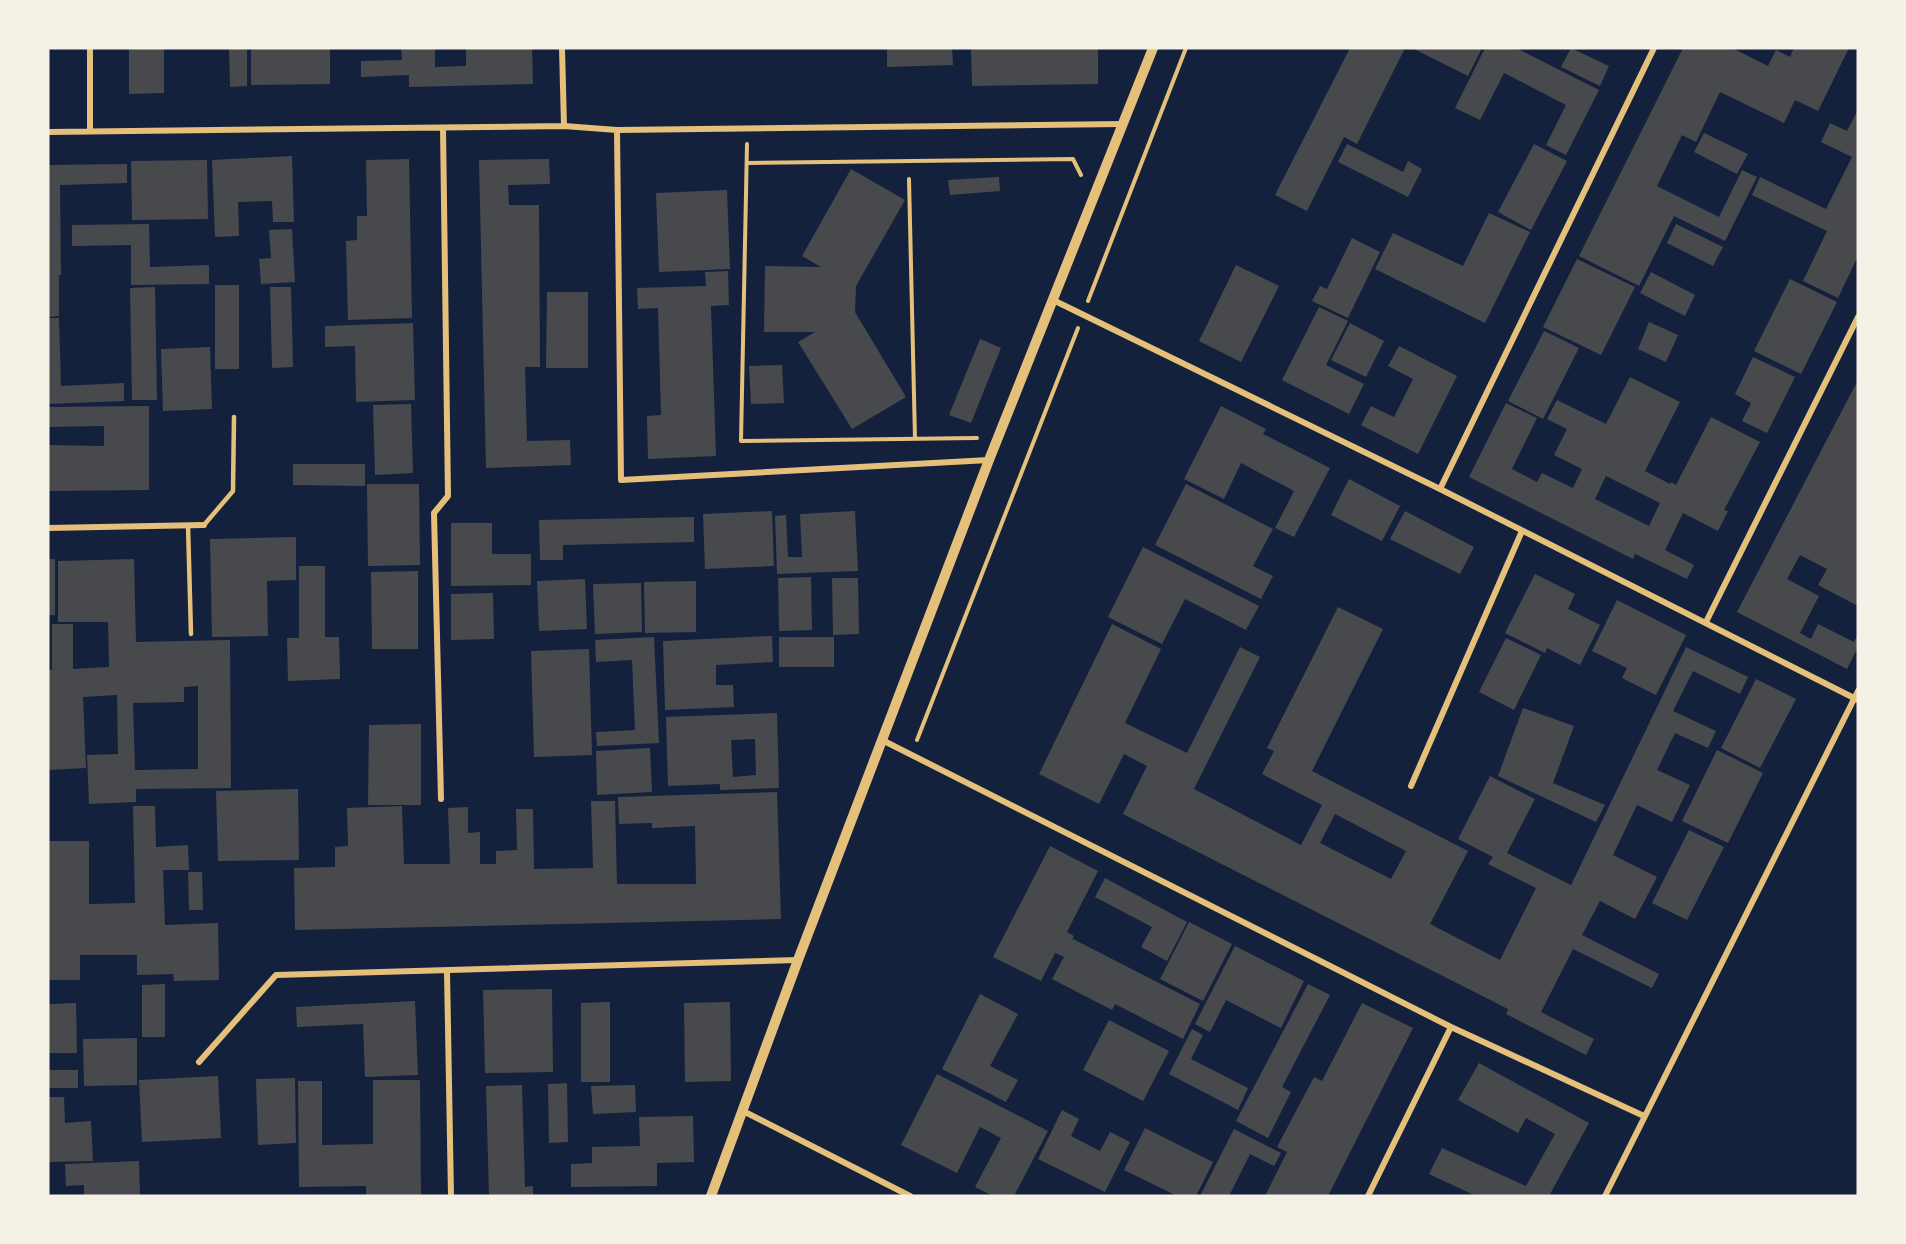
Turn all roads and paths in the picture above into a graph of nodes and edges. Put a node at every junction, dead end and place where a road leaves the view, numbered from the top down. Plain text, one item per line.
1 (90, 48) edge
2 (562, 48) edge
3 (1153, 48) edge
4 (1186, 48) edge
5 (1654, 48) edge
6 (1124, 123) junction
7 (564, 126) junction
8 (443, 128) junction
9 (747, 129) junction
10 (90, 130) junction
11 (617, 130) junction
12 (48, 132) edge
13 (747, 163) junction
14 (909, 179) dead end
15 (1077, 185) dead end
16 (1053, 300) junction
17 (1083, 315) junction
18 (1858, 318) edge
19 (234, 417) dead end
20 (978, 438) dead end
21 (915, 439) junction
22 (989, 460) junction
23 (1440, 489) junction
24 (188, 525) junction
25 (204, 525) joint
26 (48, 528) edge
27 (1522, 531) junction
28 (1706, 622) junction
29 (191, 634) dead end
30 (1858, 691) edge
31 (1856, 699) edge
32 (882, 740) junction
33 (911, 755) junction
34 (1411, 786) dead end
35 (441, 799) dead end
36 (798, 960) junction
37 (447, 971) junction
38 (1451, 1027) junction
39 (199, 1062) dead end
40 (743, 1112) junction
41 (1644, 1116) junction
42 (451, 1196) edge
43 (711, 1196) edge
44 (910, 1196) edge
45 (1368, 1196) edge
46 (1605, 1196) edge

1 - 10 street
2 - 7 street
3 - 6 street
4 - 17 path
5 - 23 street
6 - 9 street
6 - 16 street
7 - 8 street
7 - 11 street
8 - 10 street
8 - 35 street
9 - 11 street
9 - 13 path
10 - 12 street
11 - 22 street
13 - 15 path
13 - 21 path
14 - 21 path
16 - 17 street
16 - 22 street
17 - 23 street
17 - 33 path
18 - 28 street
19 - 25 lane
20 - 21 path
22 - 32 street
23 - 27 street
24 - 25 street
24 - 26 street
24 - 29 lane
27 - 28 street
27 - 34 street
28 - 31 street
30 - 31 street
31 - 41 street
32 - 33 street
32 - 36 street
33 - 38 street
36 - 37 street
36 - 40 street
37 - 39 street
37 - 42 street
38 - 41 street
38 - 45 street
40 - 43 street
40 - 44 street
41 - 46 street

